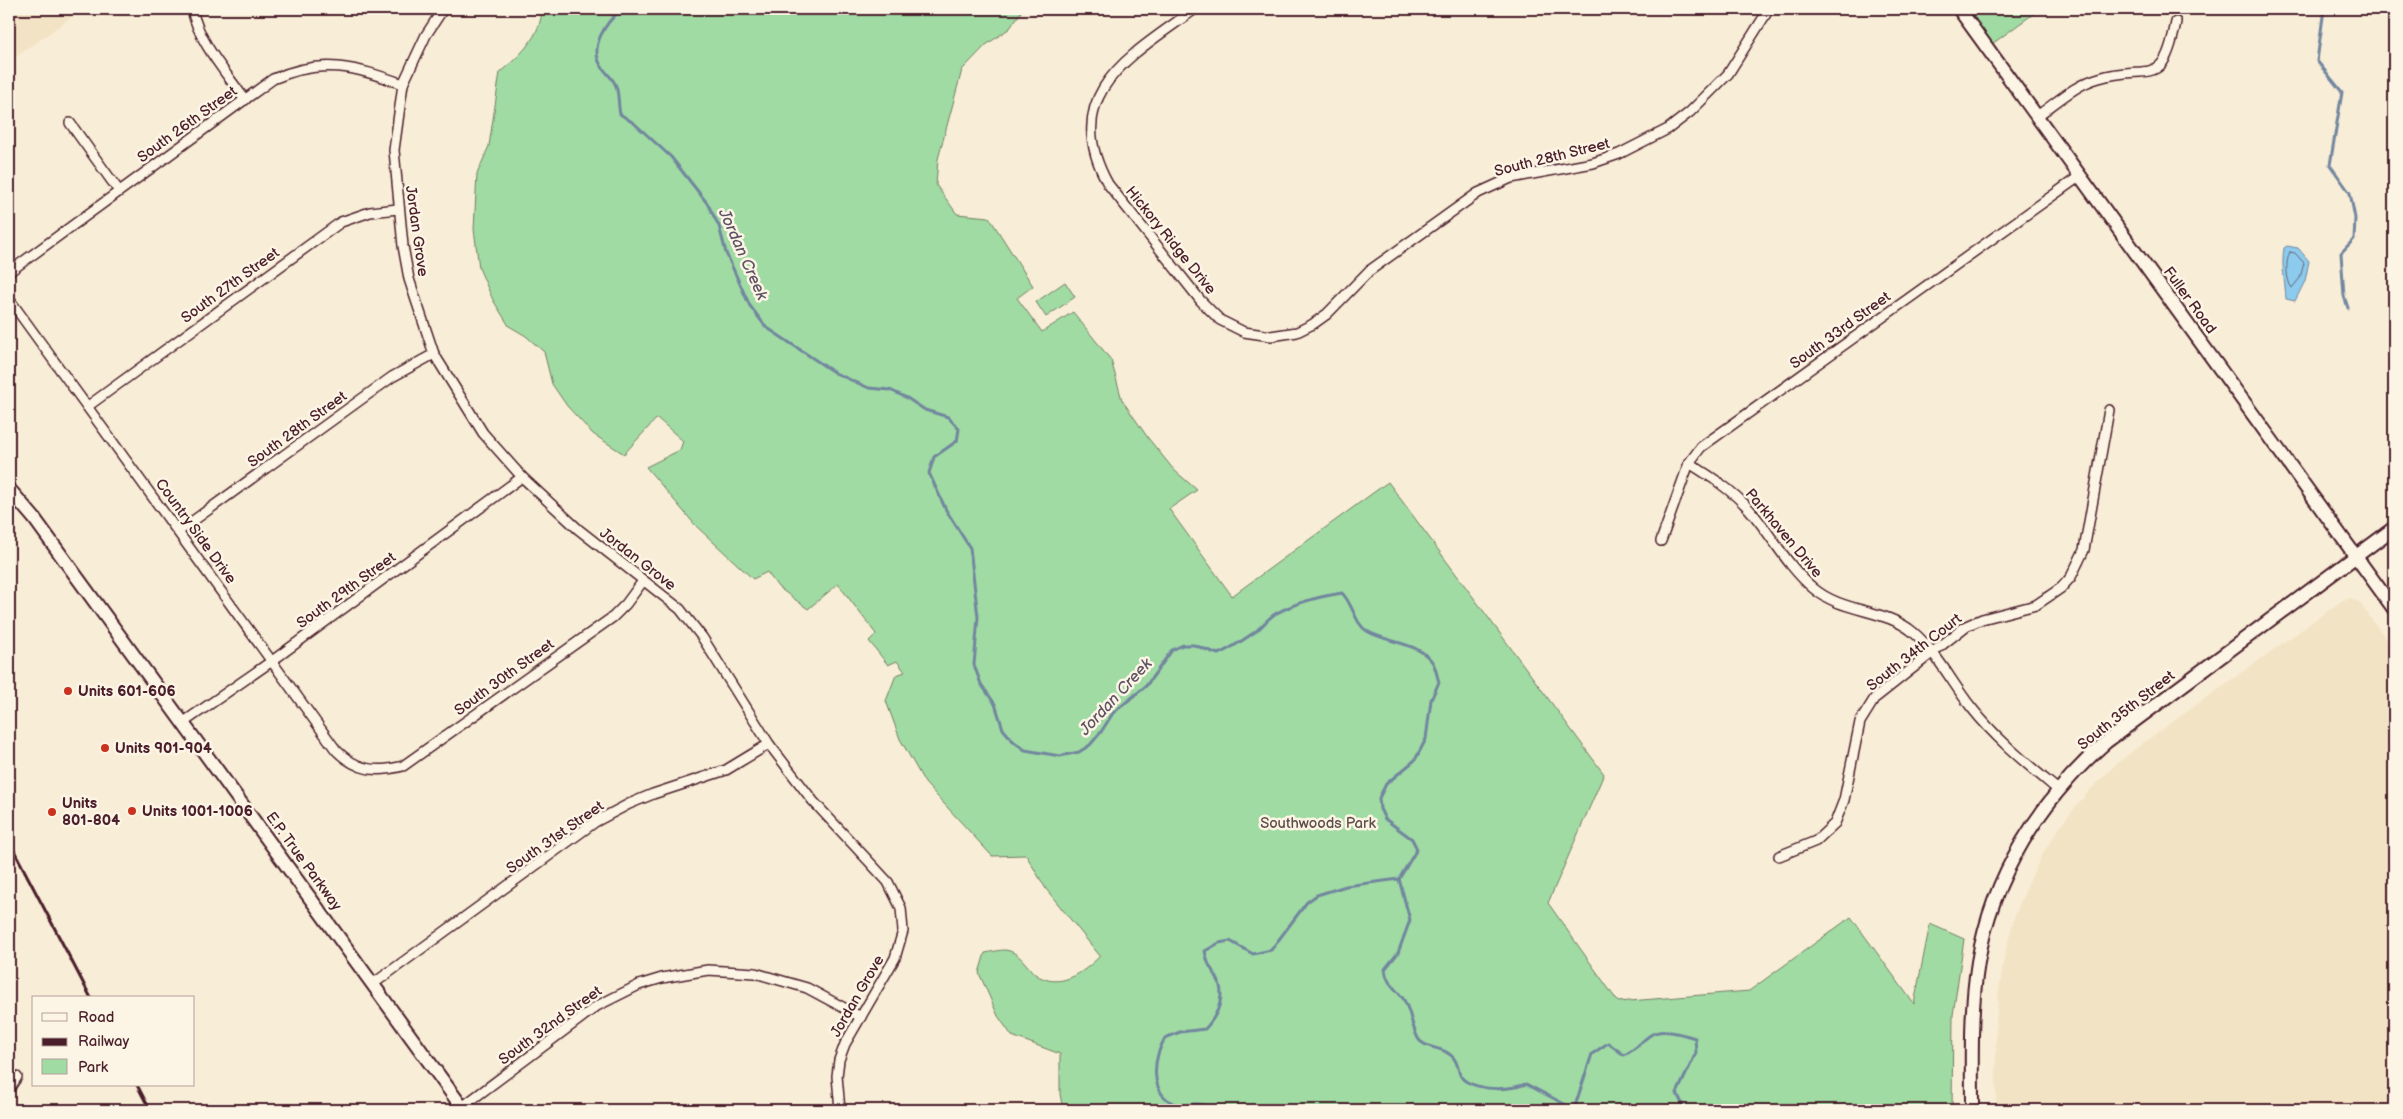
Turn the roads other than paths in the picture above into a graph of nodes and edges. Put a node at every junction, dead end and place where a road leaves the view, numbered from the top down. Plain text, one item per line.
1 (192, 9) edge
2 (443, 9) edge
3 (1196, 9) edge
4 (1769, 9) edge
5 (1959, 9) edge
6 (2176, 22) dead end
7 (403, 84) junction
8 (245, 100) junction
9 (2037, 116) junction
10 (70, 123) dead end
11 (2080, 176) junction
12 (119, 191) junction
13 (398, 209) junction
14 (9, 272) edge
15 (9, 299) edge
16 (1297, 332) joint
17 (434, 354) junction
18 (88, 406) junction
19 (2110, 410) dead end
20 (1689, 463) junction
21 (522, 477) junction
22 (9, 489) edge
23 (2394, 528) edge
24 (179, 531) junction
25 (1660, 541) dead end
26 (2356, 556) junction
27 (642, 581) junction
28 (2394, 609) edge
29 (1931, 653) junction
30 (272, 661) junction
31 (184, 722) junction
32 (769, 744) junction
33 (369, 769) joint
34 (2058, 790) junction
35 (1779, 856) dead end
36 (373, 984) junction
37 (861, 1016) junction
38 (17, 1077) dead end
39 (9, 1089) edge
40 (463, 1108) edge
41 (840, 1110) edge
42 (1972, 1110) edge

1 - 8 street
2 - 7 street, Jordan Grove
3 - 16 street, Hickory Ridge Drive
4 - 16 street, South 28th Street
5 - 9 street, Fuller Road
6 - 9 street
7 - 8 street, South 26th Street
7 - 13 street, Jordan Grove
8 - 12 street, South 26th Street
9 - 11 street, Fuller Road
10 - 12 street
11 - 20 street, South 33rd Street
11 - 26 street, Fuller Road
12 - 14 street, South 26th Street
13 - 17 street, Jordan Grove
13 - 18 street, South 27th Street
15 - 18 street, Country Side Drive
17 - 21 street, Jordan Grove
17 - 24 street, South 28th Street
18 - 24 street, Country Side Drive
19 - 29 street, South 34th Court
20 - 25 street, South 33rd Street
20 - 29 street, Parkhaven Drive
21 - 27 street, Jordan Grove
21 - 30 street, South 29th Street
22 - 31 street, E.P. True Parkway
23 - 26 street, South 35th Street
24 - 30 street, Country Side Drive
26 - 28 street, Fuller Road
26 - 34 street, South 35th Street
27 - 32 street, Jordan Grove
27 - 33 street, South 30th Street
29 - 34 street, Parkhaven Drive
29 - 35 street, South 34th Court
30 - 31 street, South 29th Street
30 - 33 street, Country Side Drive
31 - 36 street, E.P. True Parkway
32 - 36 street, South 31st Street
32 - 37 street, Jordan Grove
34 - 42 street, South 35th Street
36 - 40 street, E.P. True Parkway
37 - 40 street, South 32nd Street
37 - 41 street, Jordan Grove
38 - 39 street

